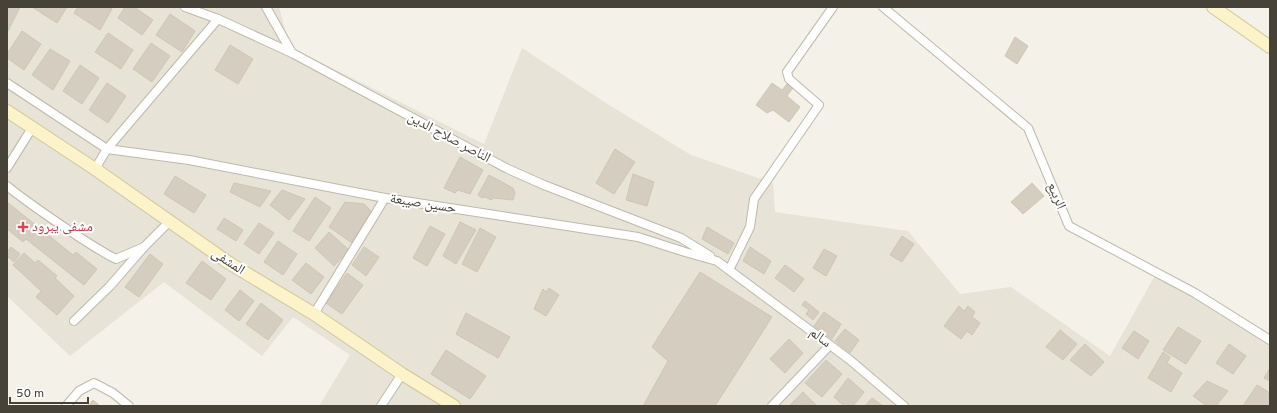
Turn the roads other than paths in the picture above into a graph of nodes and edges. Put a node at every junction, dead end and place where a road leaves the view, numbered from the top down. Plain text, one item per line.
1 (185, 7) edge
2 (266, 7) edge
3 (833, 7) edge
4 (883, 7) edge
5 (1213, 7) edge
6 (218, 19) junction
7 (1270, 47) edge
8 (292, 53) junction
9 (7, 83) edge
10 (7, 111) edge
11 (32, 128) junction
12 (107, 150) junction
13 (7, 168) edge
14 (96, 169) junction
15 (7, 186) edge
16 (385, 198) junction
17 (170, 221) junction
18 (144, 247) junction
19 (717, 261) junction
20 (731, 272) junction
21 (314, 314) junction
22 (74, 322) dead end
23 (1270, 340) edge
24 (830, 345) junction
25 (402, 374) junction
26 (66, 406) edge
27 (128, 406) edge
28 (381, 406) edge
29 (454, 406) edge
30 (772, 406) edge
31 (904, 406) edge

1 - 6 street, الناصر صلاح الدين
2 - 8 street
3 - 20 street
4 - 23 street, الربيع
5 - 7 street
6 - 8 street, الناصر صلاح الدين
6 - 12 street
8 - 19 street, الناصر صلاح الدين
9 - 12 street
10 - 11 street, المشفى
11 - 13 street
11 - 14 street, المشفى
12 - 14 street
12 - 16 street, حسين صيبعة
14 - 17 street, المشفى
15 - 18 street
16 - 19 street, حسين صيبعة
16 - 21 street
17 - 18 street
17 - 21 street, المشفى
18 - 22 street
19 - 20 street, حسين صيبعة
20 - 24 street, سالم
21 - 25 street, المشفى
24 - 30 street
24 - 31 street, سالم
25 - 28 street
25 - 29 street, المشفى
26 - 27 street

